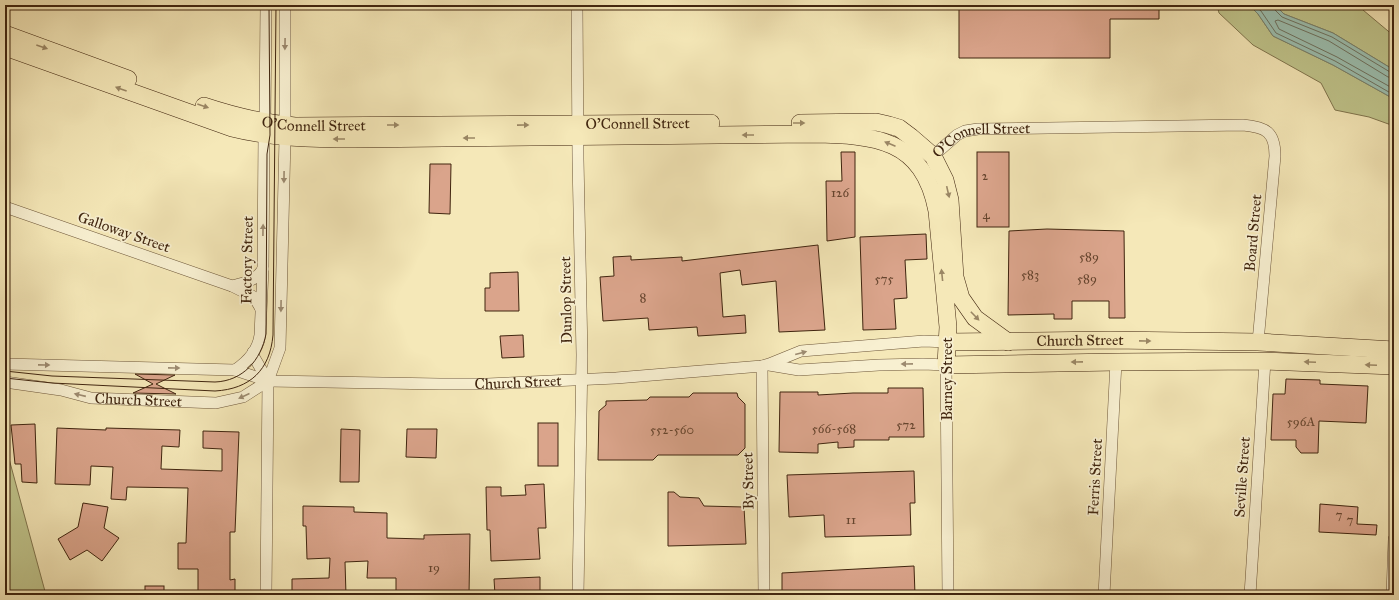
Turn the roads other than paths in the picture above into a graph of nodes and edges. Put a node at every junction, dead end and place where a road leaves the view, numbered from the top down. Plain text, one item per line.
1 (266, 5) edge
2 (286, 5) edge
3 (577, 5) edge
4 (5, 34) edge
5 (5, 47) edge
6 (265, 128) junction
7 (1265, 130) joint
8 (285, 131) junction
9 (578, 131) junction
10 (933, 156) junction
11 (920, 168) joint
12 (5, 208) edge
13 (263, 269) junction
14 (232, 286) junction
15 (261, 309) junction
16 (947, 342) junction
17 (1008, 342) junction
18 (1258, 342) junction
19 (1394, 350) edge
20 (253, 352) junction
21 (1265, 361) junction
22 (1116, 362) junction
23 (5, 364) edge
24 (765, 365) junction
25 (946, 365) junction
26 (1394, 366) edge
27 (235, 370) junction
28 (582, 379) junction
29 (268, 381) junction
30 (5, 382) edge
31 (1394, 539) edge
32 (1394, 556) edge
33 (266, 595) edge
34 (578, 595) edge
35 (764, 595) edge
36 (948, 595) edge
37 (1104, 595) edge
38 (1250, 595) edge
39 (1392, 595) edge

1 - 6 street, Factory Street
2 -> 8 street
3 - 9 street, Dunlop Street
4 -> 6 main road, O'Connell Street
6 -> 5 main road, O'Connell Street
6 - 8 main road, O'Connell Street
13 -> 6 street, Factory Street
7 - 10 street, O'Connell Street
7 - 18 street, Board Street
8 - 9 main road, O'Connell Street
8 -> 29 street
9 -> 10 main road, O'Connell Street
11 -> 9 main road, O'Connell Street
9 - 28 street, Dunlop Street
10 -> 17 main road
16 -> 11 main road, Barney Street
12 - 14 street, Galloway Street
13 - 14 street
13 - 15 street, Factory Street
14 - 15 street, Galloway Street
15 - 20 street, Factory Street
16 - 17 main road, Church Street
24 -> 16 street, Church Street
16 - 25 main road, Barney Street
17 -> 18 main road, Church Street
18 - 19 main road, Church Street
20 - 27 street
20 - 29 street
21 - 22 main road, Church Street
26 -> 21 main road, Church Street
21 - 38 street, Seville Street
22 -> 25 main road, Church Street
22 - 37 street, Ferris Street
23 -> 27 street, Church Street
25 -> 24 street, Church Street
24 - 28 street, Church Street
24 - 35 street, By Street
25 - 36 street, Barney Street
27 - 29 street, Church Street
28 - 29 street, Church Street
28 - 34 street, Dunlop Street
29 -> 30 street, Church Street
29 - 33 street
31 - 32 street
32 - 39 street

